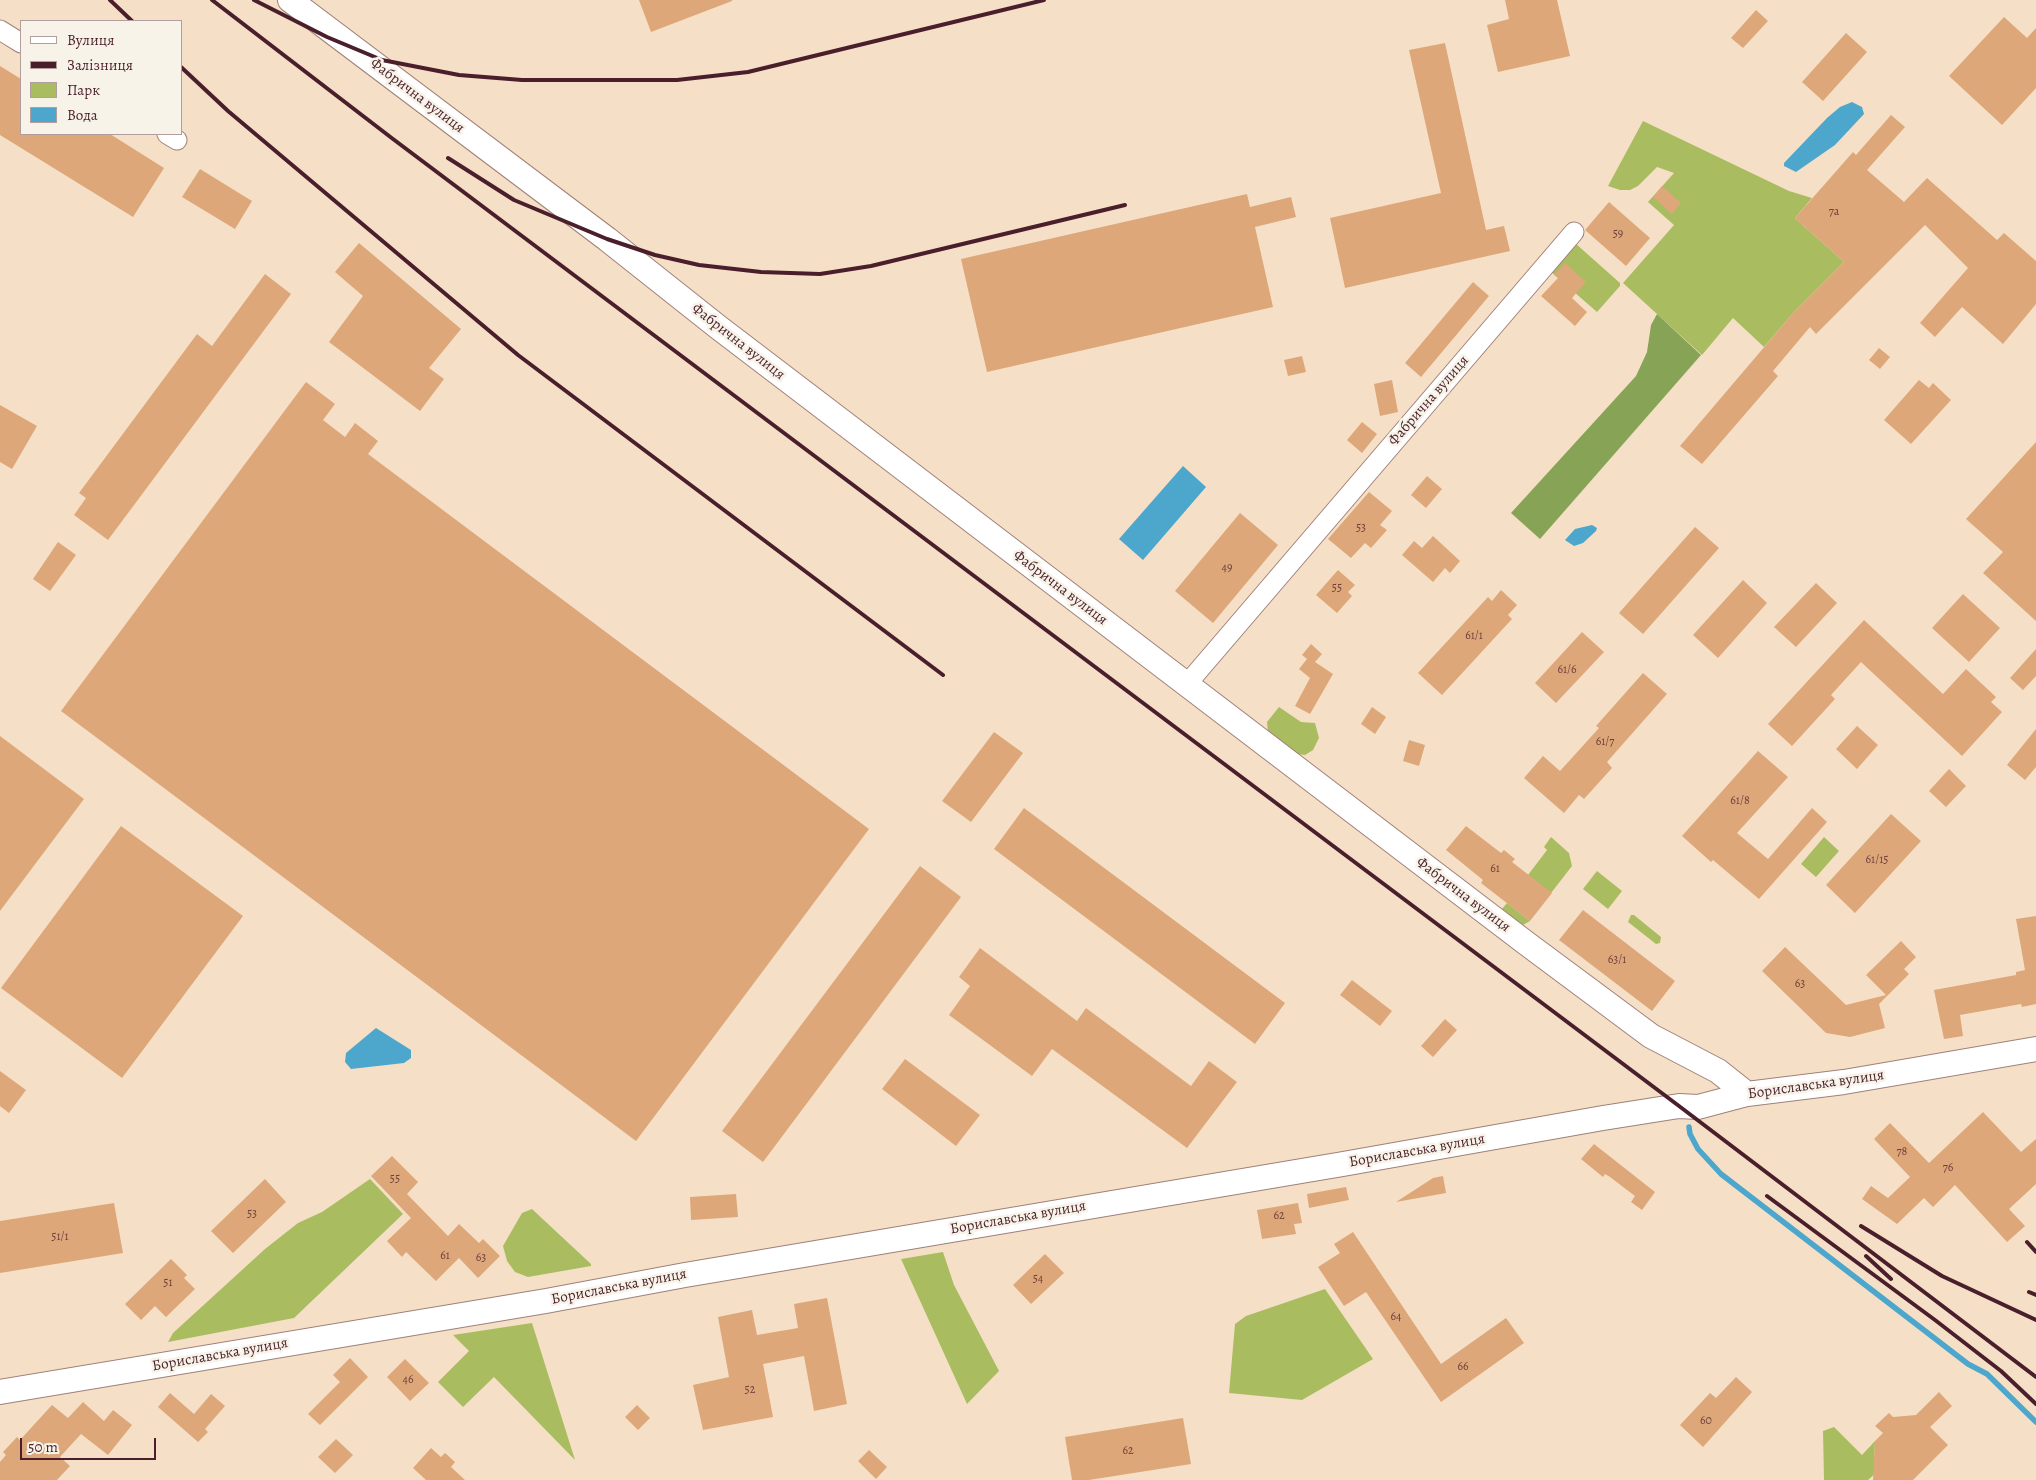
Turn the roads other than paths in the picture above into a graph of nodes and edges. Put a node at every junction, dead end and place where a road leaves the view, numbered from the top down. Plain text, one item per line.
1 (290, 0) edge
2 (0, 30) edge
3 (20, 42) edge
4 (1574, 232) dead end
5 (1187, 684) junction
6 (2036, 1049) edge
7 (1747, 1094) junction
8 (0, 1392) edge

1 - 5 street, Фабрична вулиця
2 - 3 street
4 - 5 street, Фабрична вулиця
5 - 7 street, Фабрична вулиця
6 - 7 street, Бориславська вулиця
7 - 8 street, Бориславська вулиця

